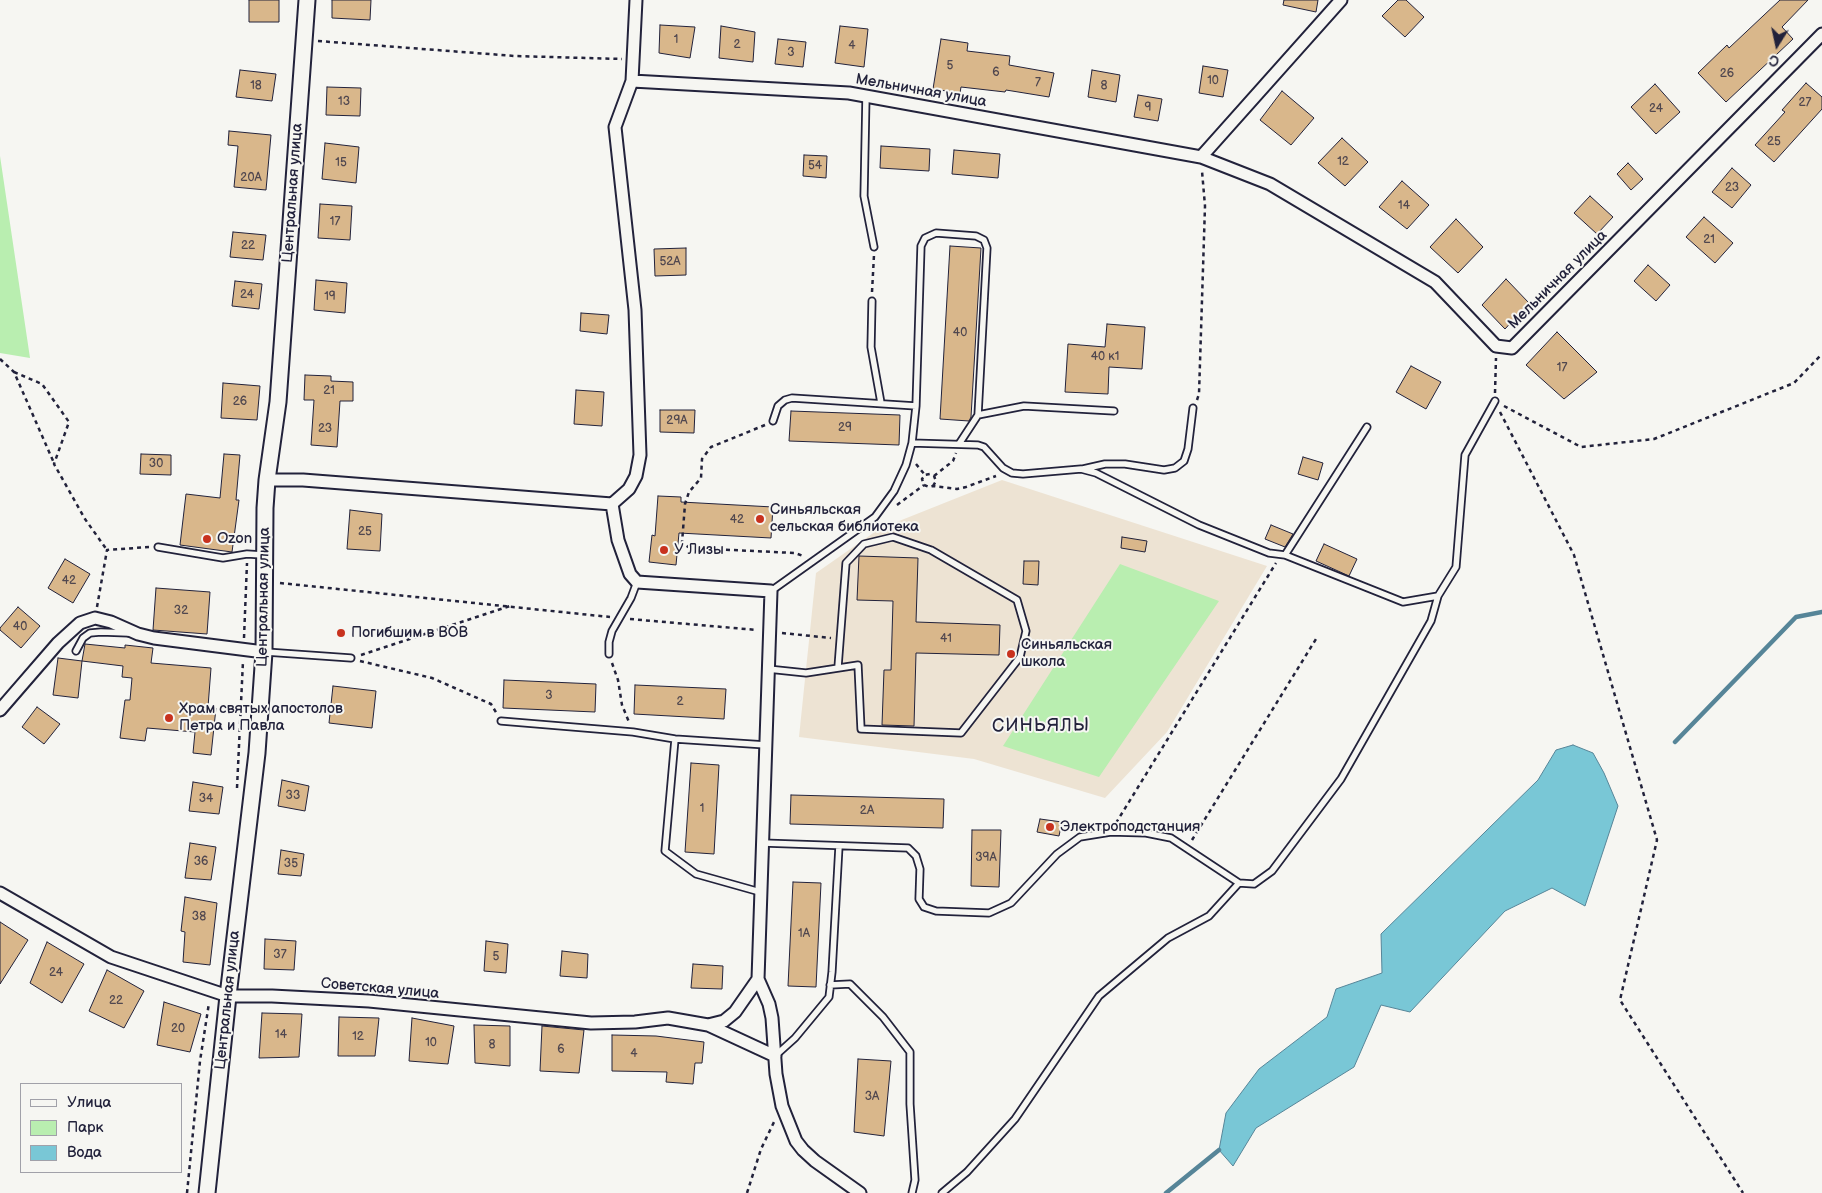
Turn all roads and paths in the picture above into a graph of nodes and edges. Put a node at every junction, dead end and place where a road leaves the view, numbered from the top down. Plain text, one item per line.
1 (307, 0) edge
2 (636, 0) edge
3 (1341, 0) edge
4 (1822, 34) edge
5 (304, 40) junction
6 (633, 59) junction
7 (632, 81) junction
8 (866, 96) junction
9 (1201, 157) junction
10 (874, 246) joint
11 (872, 301) joint
12 (1496, 346) junction
13 (1822, 354) edge
14 (0, 358) edge
15 (14, 372) junction
16 (1495, 401) junction
17 (880, 403) junction
18 (916, 406) junction
19 (1193, 408) joint
20 (1114, 411) dead end
21 (978, 415) junction
22 (773, 421) joint
23 (1367, 427) dead end
24 (912, 443) junction
25 (959, 444) junction
26 (54, 464) junction
27 (1080, 469) junction
28 (1012, 473) junction
29 (934, 476) junction
30 (266, 480) junction
31 (924, 485) junction
32 (933, 486) junction
33 (612, 504) junction
34 (897, 506) dead end
35 (158, 547) joint
36 (107, 550) junction
37 (247, 554) junction
38 (265, 555) junction
39 (1283, 555) junction
40 (814, 559) junction
41 (273, 582) dead end
42 (637, 582) junction
43 (771, 591) junction
44 (1438, 596) junction
45 (512, 606) junction
46 (95, 618) junction
47 (618, 618) junction
48 (770, 631) junction
49 (138, 634) junction
50 (840, 639) junction
51 (1316, 639) dead end
52 (244, 649) junction
53 (76, 651) dead end
54 (264, 652) junction
55 (609, 654) joint
56 (351, 658) junction
57 (838, 667) junction
58 (768, 669) junction
59 (0, 710) edge
60 (501, 722) joint
61 (633, 732) junction
62 (675, 739) junction
63 (767, 745) junction
64 (236, 794) dead end
65 (1111, 832) junction
66 (763, 844) junction
67 (838, 846) junction
68 (1187, 847) junction
69 (1239, 883) junction
70 (760, 892) junction
71 (0, 894) edge
72 (758, 979) junction
73 (830, 985) junction
74 (210, 990) junction
75 (228, 996) junction
76 (708, 1025) junction
77 (775, 1056) junction
78 (782, 1106) junction
79 (187, 1193) edge
80 (207, 1193) edge
81 (747, 1193) edge
82 (860, 1193) edge
83 (912, 1193) edge
84 (942, 1193) edge
85 (1743, 1193) edge

1 - 5 street, Центральная улица
2 - 6 street
3 - 9 street
4 - 12 street, Мельничная улица
5 - 6 path
5 - 30 street, Центральная улица
6 - 7 street
7 - 8 street, Мельничная улица
7 - 33 street
8 - 9 street, Мельничная улица
8 - 10 lane
9 - 12 street, Мельничная улица
9 - 19 path
10 - 11 path
11 - 17 lane
12 - 16 path
13 - 16 path
14 - 15 path
15 - 26 path
15 - 26 path
16 - 44 lane
16 - 85 path
17 - 18 lane
17 - 22 lane
18 - 21 lane
18 - 24 lane
19 - 27 lane
20 - 21 lane
21 - 25 lane
22 - 40 path
23 - 39 lane
24 - 25 lane
24 - 40 lane
25 - 28 lane
25 - 29 path
26 - 36 path
27 - 28 lane
27 - 39 lane
28 - 32 path
29 - 31 path
29 - 32 path
30 - 33 street
30 - 38 street, Центральная улица
31 - 32 path
31 - 34 path
33 - 42 street
35 - 36 path
35 - 37 lane
36 - 46 path
37 - 38 lane
37 - 52 path
38 - 54 street, Центральная улица
39 - 44 lane
39 - 65 path
40 - 43 lane
41 - 45 path
42 - 43 street
42 - 47 lane
43 - 48 street
44 - 69 lane
45 - 47 path
45 - 56 path
46 - 49 street
46 - 59 street
47 - 48 path
47 - 55 lane
48 - 50 path
48 - 58 street
49 - 52 street
49 - 53 lane
50 - 57 lane
50 - 57 lane
51 - 68 path
52 - 54 street
52 - 64 path
54 - 56 lane
54 - 75 street, Центральная улица
55 - 61 path
56 - 60 path
57 - 58 lane
58 - 63 street
60 - 61 lane
61 - 62 lane
62 - 63 lane
62 - 70 lane
63 - 66 street
65 - 67 lane
65 - 68 lane
66 - 67 lane
66 - 70 street
67 - 73 lane
68 - 69 lane
69 - 84 lane
70 - 72 street
71 - 74 street, Советская улица
72 - 76 street
72 - 77 street
73 - 77 lane
73 - 83 lane
74 - 75 street, Советская улица
74 - 79 path
75 - 76 street, Советская улица
75 - 80 street, Центральная улица
76 - 77 street, Советская улица
77 - 78 street
78 - 81 path
78 - 82 street

